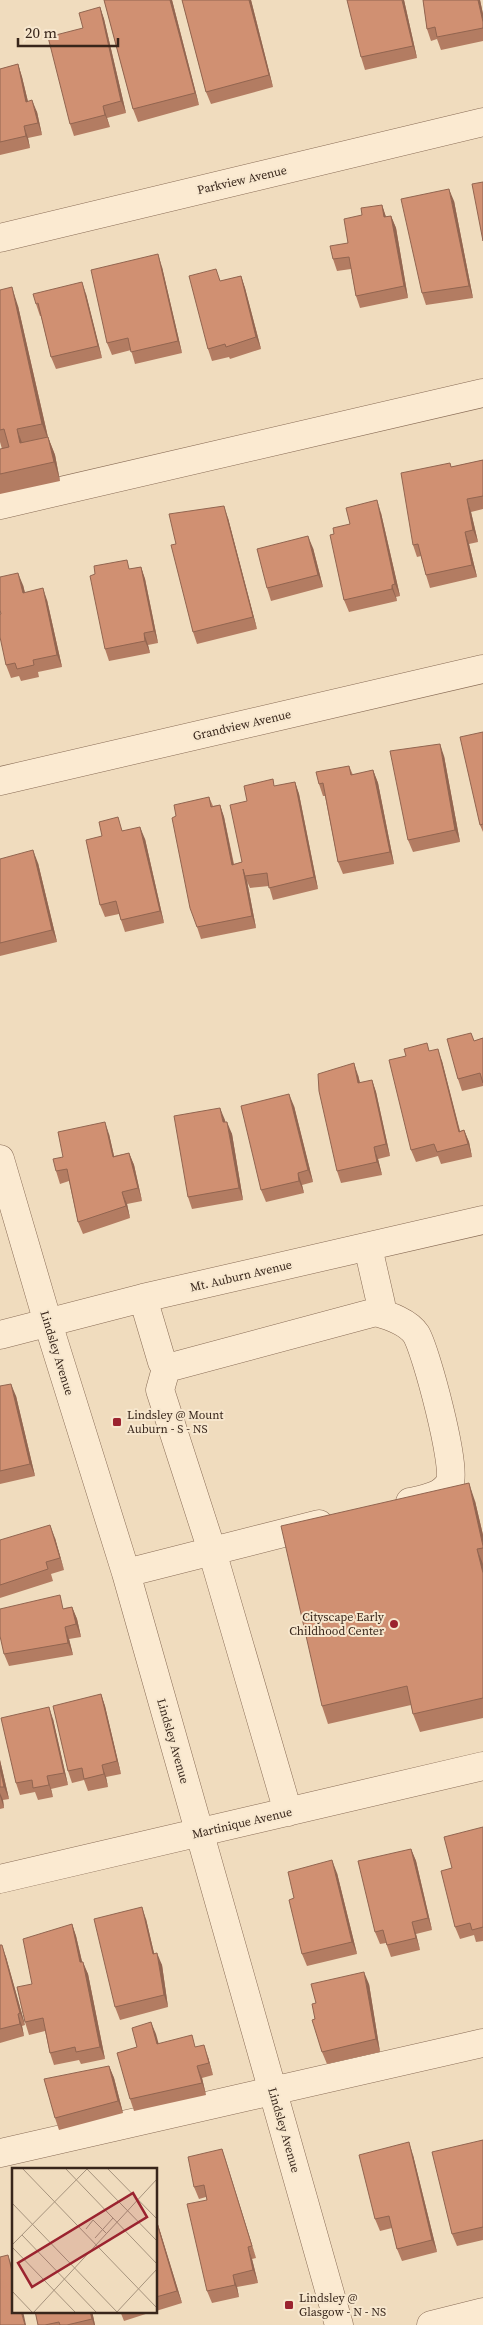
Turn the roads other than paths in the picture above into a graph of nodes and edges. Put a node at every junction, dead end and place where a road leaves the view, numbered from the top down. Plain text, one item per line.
1 (483, 122) edge
2 (0, 238) edge
3 (483, 393) edge
4 (0, 506) edge
5 (483, 669) edge
6 (0, 781) edge
7 (0, 1159) edge
8 (483, 1220) edge
9 (368, 1247) junction
10 (143, 1298) junction
11 (376, 1312) junction
12 (48, 1323) junction
13 (0, 1335) edge
14 (166, 1365) junction
15 (385, 1508) edge
16 (347, 1518) edge
17 (212, 1550) junction
18 (126, 1572) junction
19 (483, 1766) edge
20 (288, 1812) junction
21 (199, 1833) junction
22 (0, 1879) edge
23 (483, 2042) edge
24 (272, 2090) junction
25 (0, 2153) edge
26 (483, 2312) edge
27 (339, 2325) edge
28 (431, 2325) edge

1 - 2 street, Parkview Avenue
3 - 4 street
5 - 6 street, Grandview Avenue
7 - 12 street, Lindsley Avenue
8 - 9 street, Mt. Auburn Avenue
9 - 10 street, Mt. Auburn Avenue
9 - 11 street
10 - 12 street, Mt. Auburn Avenue
10 - 14 street
11 - 14 street
11 - 15 street
12 - 13 street, Mt. Auburn Avenue
12 - 18 street, Lindsley Avenue
14 - 17 street
16 - 17 street
17 - 18 street
17 - 20 street
18 - 21 street, Lindsley Avenue
19 - 20 street, Martinique Avenue
20 - 21 street, Martinique Avenue
21 - 22 street, Martinique Avenue
21 - 24 street, Lindsley Avenue
23 - 24 street
24 - 25 street
24 - 27 street, Lindsley Avenue
26 - 28 street

